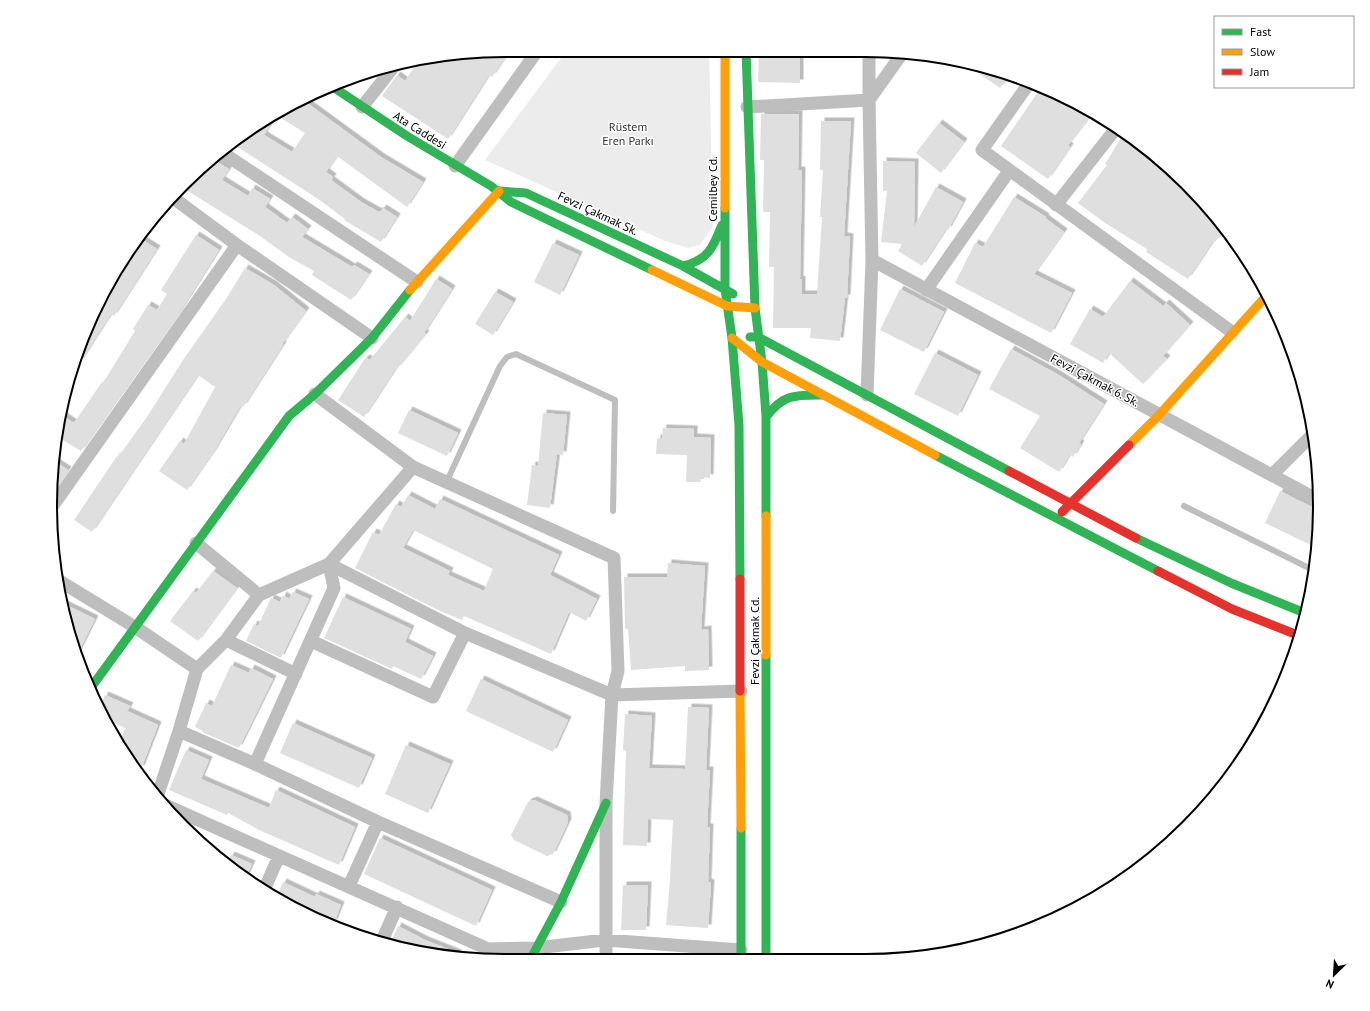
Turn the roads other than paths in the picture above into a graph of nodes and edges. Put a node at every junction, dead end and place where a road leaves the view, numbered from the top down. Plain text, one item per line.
1 (533, 57) edge
2 (724, 57) edge
3 (746, 57) edge
4 (869, 57) edge
5 (898, 58) edge
6 (390, 72) edge
7 (1026, 87) edge
8 (337, 90) edge
9 (868, 100) junction
10 (362, 107) junction
11 (747, 107) junction
12 (1113, 133) edge
13 (226, 155) edge
14 (455, 166) junction
15 (1009, 171) junction
16 (499, 191) junction
17 (177, 200) edge
18 (1056, 205) junction
19 (724, 219) junction
20 (237, 245) junction
21 (872, 260) junction
22 (683, 266) junction
23 (417, 282) junction
24 (725, 289) junction
25 (926, 290) junction
26 (1263, 299) edge
27 (727, 306) junction
28 (755, 308) junction
29 (730, 327) joint
30 (1232, 332) junction
31 (758, 337) junction
32 (372, 338) junction
33 (732, 338) junction
34 (762, 362) junction
35 (315, 394) junction
36 (824, 395) junction
37 (867, 395) junction
38 (1159, 414) junction
39 (766, 417) junction
40 (1308, 439) edge
41 (413, 467) junction
42 (1272, 475) junction
43 (447, 481) junction
44 (1313, 497) edge
45 (57, 499) edge
46 (1071, 504) junction
47 (1184, 506) dead end
48 (613, 511) dead end
49 (1055, 519) junction
50 (196, 543) junction
51 (329, 564) junction
52 (1308, 568) edge
53 (64, 584) edge
54 (259, 595) junction
55 (1300, 611) edge
56 (135, 627) junction
57 (465, 633) junction
58 (1294, 634) edge
59 (226, 640) junction
60 (311, 641) junction
61 (197, 669) junction
62 (296, 674) junction
63 (94, 684) edge
64 (741, 691) junction
65 (612, 695) junction
66 (179, 732) junction
67 (255, 764) junction
68 (159, 790) edge
69 (606, 803) junction
70 (176, 810) edge
71 (378, 822) junction
72 (279, 856) junction
73 (266, 885) edge
74 (349, 886) junction
75 (561, 902) junction
76 (397, 907) junction
77 (384, 937) edge
78 (605, 940) junction
79 (533, 954) edge
80 (606, 954) edge
81 (741, 954) edge
82 (766, 954) edge

1 - 14 street
2 - 19 street, Cemilbey Cd.
3 - 11 street
4 - 9 street
5 - 9 street
6 - 10 street
7 - 15 street
8 - 10 street, Ata Caddesi
9 - 11 street
9 - 21 street
10 - 14 street, Ata Caddesi
11 - 28 street
12 - 18 street
13 - 23 street
14 - 16 street, Ata Caddesi
15 - 18 street
15 - 25 street
16 - 22 street, Fevzi Çakmak Sk.
16 - 23 street
16 - 27 street, Ata Caddesi
17 - 20 street
18 - 30 street
19 - 22 street
19 - 24 street, Cemilbey Cd.
20 - 32 street
20 - 45 street
21 - 25 street, Fevzi Çakmak 6. Sk.
21 - 37 street
22 - 24 street, Fevzi Çakmak Sk.
23 - 32 street
24 - 27 street, Cemilbey Cd.
24 - 28 street, Fevzi Çakmak Sk.
25 - 38 street, Fevzi Çakmak 6. Sk.
26 - 30 street
27 - 28 street
27 - 29 street, Cemilbey Cd.
28 - 31 street, Fevzi Çakmak Cd.
29 - 33 street, Fevzi Çakmak Cd.
30 - 38 street
31 - 33 street
31 - 34 street, Fevzi Çakmak Cd.
31 - 37 street
32 - 35 street
33 - 34 street
33 - 64 street, Fevzi Çakmak Cd.
34 - 36 street
34 - 39 street, Fevzi Çakmak Cd.
35 - 41 street
35 - 50 street
36 - 39 street
36 - 49 street
37 - 46 street
38 - 42 street, Fevzi Çakmak 6. Sk.
38 - 46 street
39 - 82 street, Fevzi Çakmak Cd.
40 - 42 street
41 - 43 street
41 - 51 street
42 - 44 street, Fevzi Çakmak 6. Sk.
43 - 48 lane
43 - 65 street
46 - 49 street
46 - 55 street
47 - 52 lane
49 - 58 street
50 - 54 street
50 - 56 street
51 - 54 street
51 - 57 street
51 - 60 street
53 - 56 street
54 - 59 street
56 - 61 street
56 - 63 street
57 - 60 street
57 - 65 street
59 - 61 street
59 - 62 street
60 - 62 street
61 - 66 street
62 - 67 street
64 - 65 street
64 - 81 street, Fevzi Çakmak Cd.
65 - 69 street
66 - 67 street
66 - 68 street
67 - 71 street
69 - 75 street
69 - 78 street
70 - 72 street
71 - 74 street
71 - 75 street
72 - 73 street
72 - 74 street
74 - 76 street
75 - 79 street
76 - 77 street
76 - 79 street
78 - 79 street
78 - 80 street
78 - 81 street

